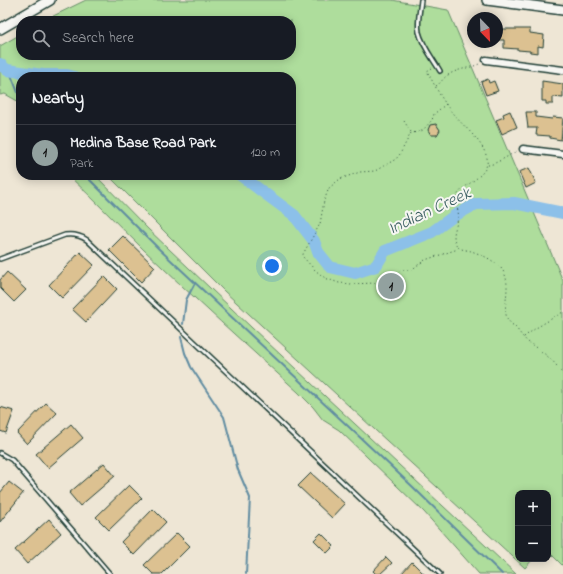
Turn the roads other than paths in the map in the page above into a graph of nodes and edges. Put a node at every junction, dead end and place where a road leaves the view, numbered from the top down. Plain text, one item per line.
1 (50, 0) edge
2 (421, 0) edge
3 (487, 0) edge
4 (563, 10) edge
5 (22, 16) edge
6 (16, 20) edge
7 (0, 29) edge
8 (486, 60) road end
9 (563, 70) edge
10 (440, 71) dead end
11 (523, 149) road end
12 (563, 154) edge
13 (0, 259) edge
14 (0, 453) edge
15 (110, 574) edge
16 (440, 574) edge

1 - 5 street
2 - 10 lane
3 - 4 street
6 - 7 street
8 - 9 street
11 - 12 street
13 - 16 lane
14 - 15 lane

